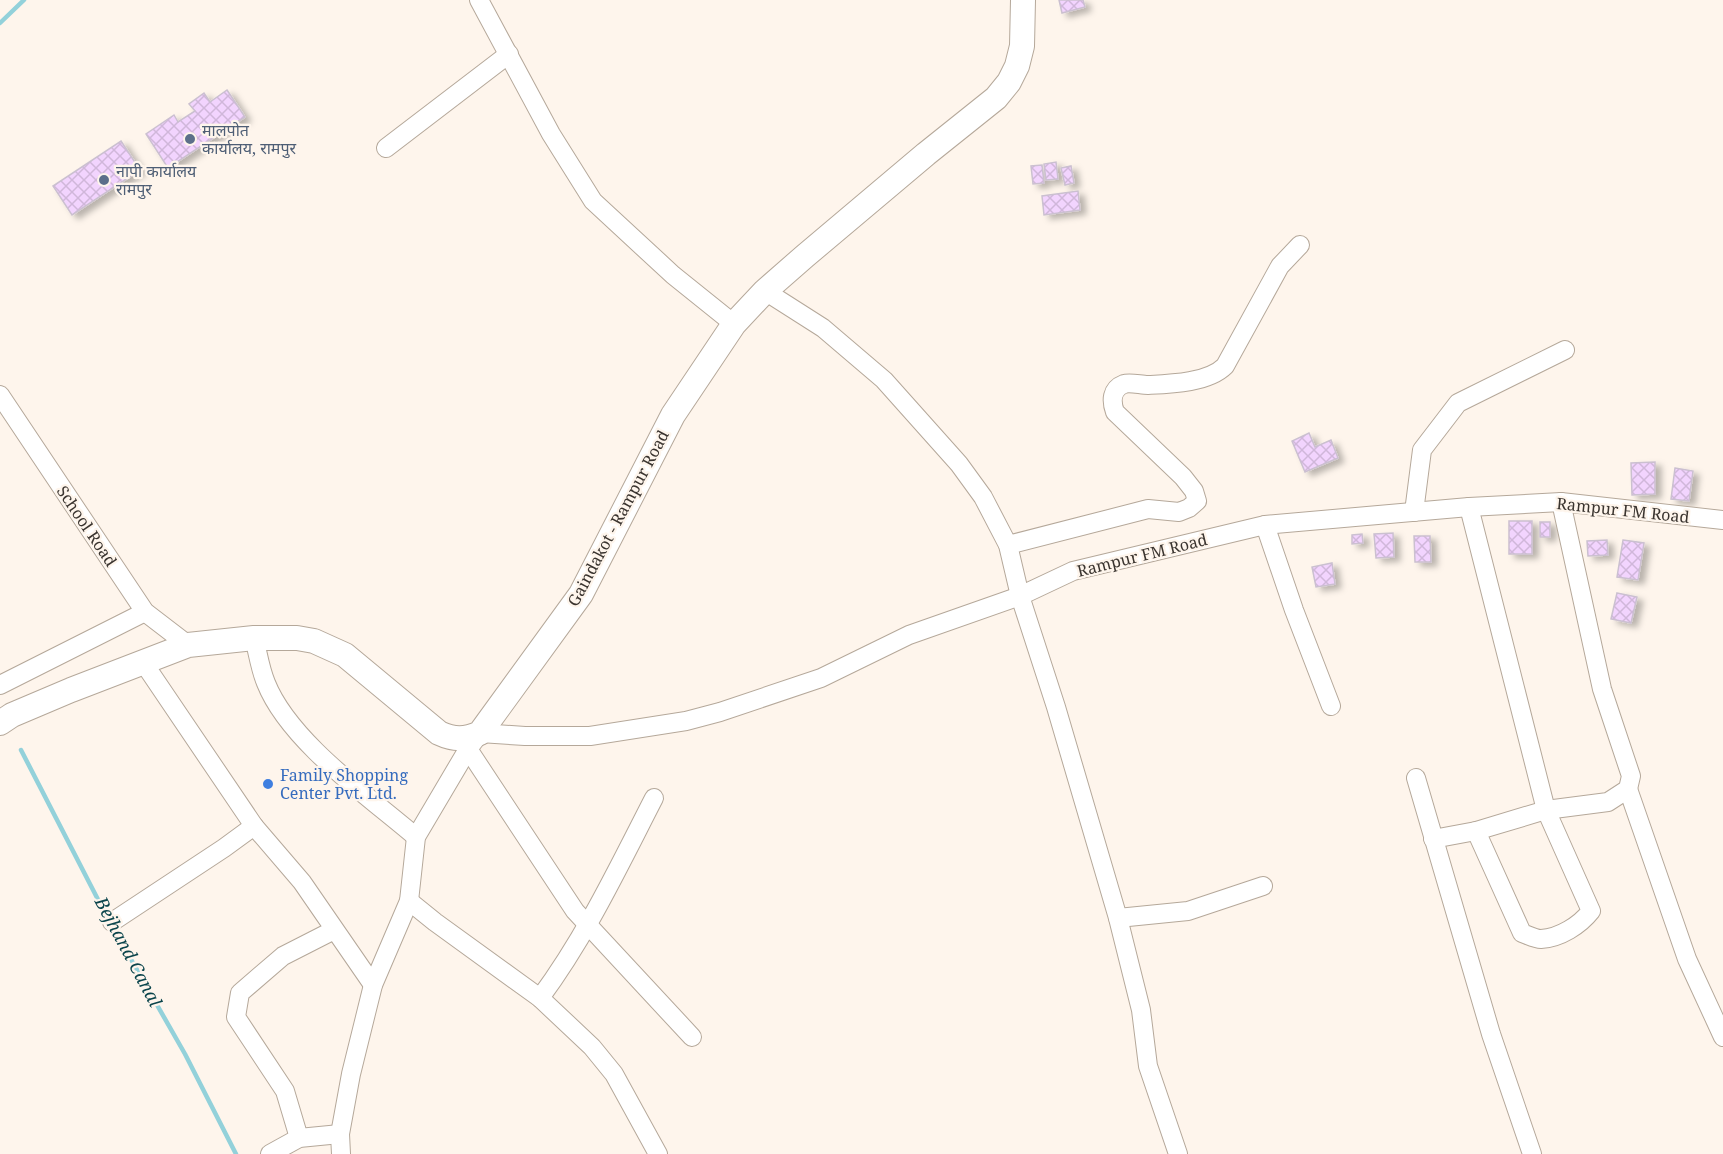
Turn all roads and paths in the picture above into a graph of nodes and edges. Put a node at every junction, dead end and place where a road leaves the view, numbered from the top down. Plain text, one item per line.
1 (479, 0) edge
2 (1023, 1) edge
3 (509, 54) junction
4 (386, 148) dead end
5 (1300, 245) dead end
6 (765, 291) junction
7 (734, 324) junction
8 (1565, 350) dead end
9 (2, 404) edge
10 (1561, 502) junction
11 (1469, 507) junction
12 (1413, 512) junction
13 (1723, 520) edge
14 (1265, 525) junction
15 (1008, 545) junction
16 (1020, 596) junction
17 (145, 612) junction
18 (254, 638) junction
19 (188, 645) junction
20 (142, 662) junction
21 (0, 684) edge
22 (1331, 706) dead end
23 (0, 723) edge
24 (474, 741) junction
25 (1416, 778) dead end
26 (1628, 789) junction
27 (654, 798) dead end
28 (1546, 810) junction
29 (254, 826) junction
30 (1476, 831) junction
31 (416, 837) junction
32 (1433, 840) junction
33 (1263, 886) dead end
34 (409, 901) junction
35 (1118, 918) junction
36 (112, 922) dead end
37 (588, 926) junction
38 (334, 930) junction
39 (373, 985) junction
40 (540, 998) junction
41 (692, 1036) dead end
42 (1723, 1037) edge
43 (340, 1134) junction
44 (299, 1138) junction
45 (270, 1154) edge
46 (341, 1154) edge
47 (658, 1154) edge
48 (1178, 1154) edge
49 (1532, 1154) edge

1 - 3 street
2 - 6 main road, Gaindakot - Rampur Road
3 - 4 street
3 - 7 street
5 - 15 street
6 - 7 main road, Gaindakot - Rampur Road
6 - 15 street
7 - 24 main road, Gaindakot - Rampur Road
8 - 12 street
9 - 17 street, School Road
10 - 11 street, Rampur FM Road
10 - 13 street, Rampur FM Road
10 - 26 street
11 - 12 street, Rampur FM Road
11 - 28 street
12 - 14 street, Rampur FM Road
14 - 16 street, Rampur FM Road
14 - 22 street
15 - 16 street
16 - 24 street, Rampur FM Road
16 - 35 street
17 - 19 street, School Road
17 - 21 street
18 - 19 main road
18 - 24 main road
18 - 31 street
19 - 20 main road
20 - 23 main road
20 - 29 street
24 - 31 street
24 - 37 street
25 - 32 street
26 - 28 street
26 - 42 street
27 - 37 street
28 - 30 street
28 - 30 street
29 - 36 street
29 - 38 street
30 - 32 street
31 - 34 street
32 - 49 street
33 - 35 street
34 - 39 street
34 - 40 street
35 - 48 street
37 - 40 street
37 - 41 street
38 - 39 street
38 - 44 street
39 - 43 street
40 - 47 street
43 - 44 street
43 - 46 street
44 - 45 street

